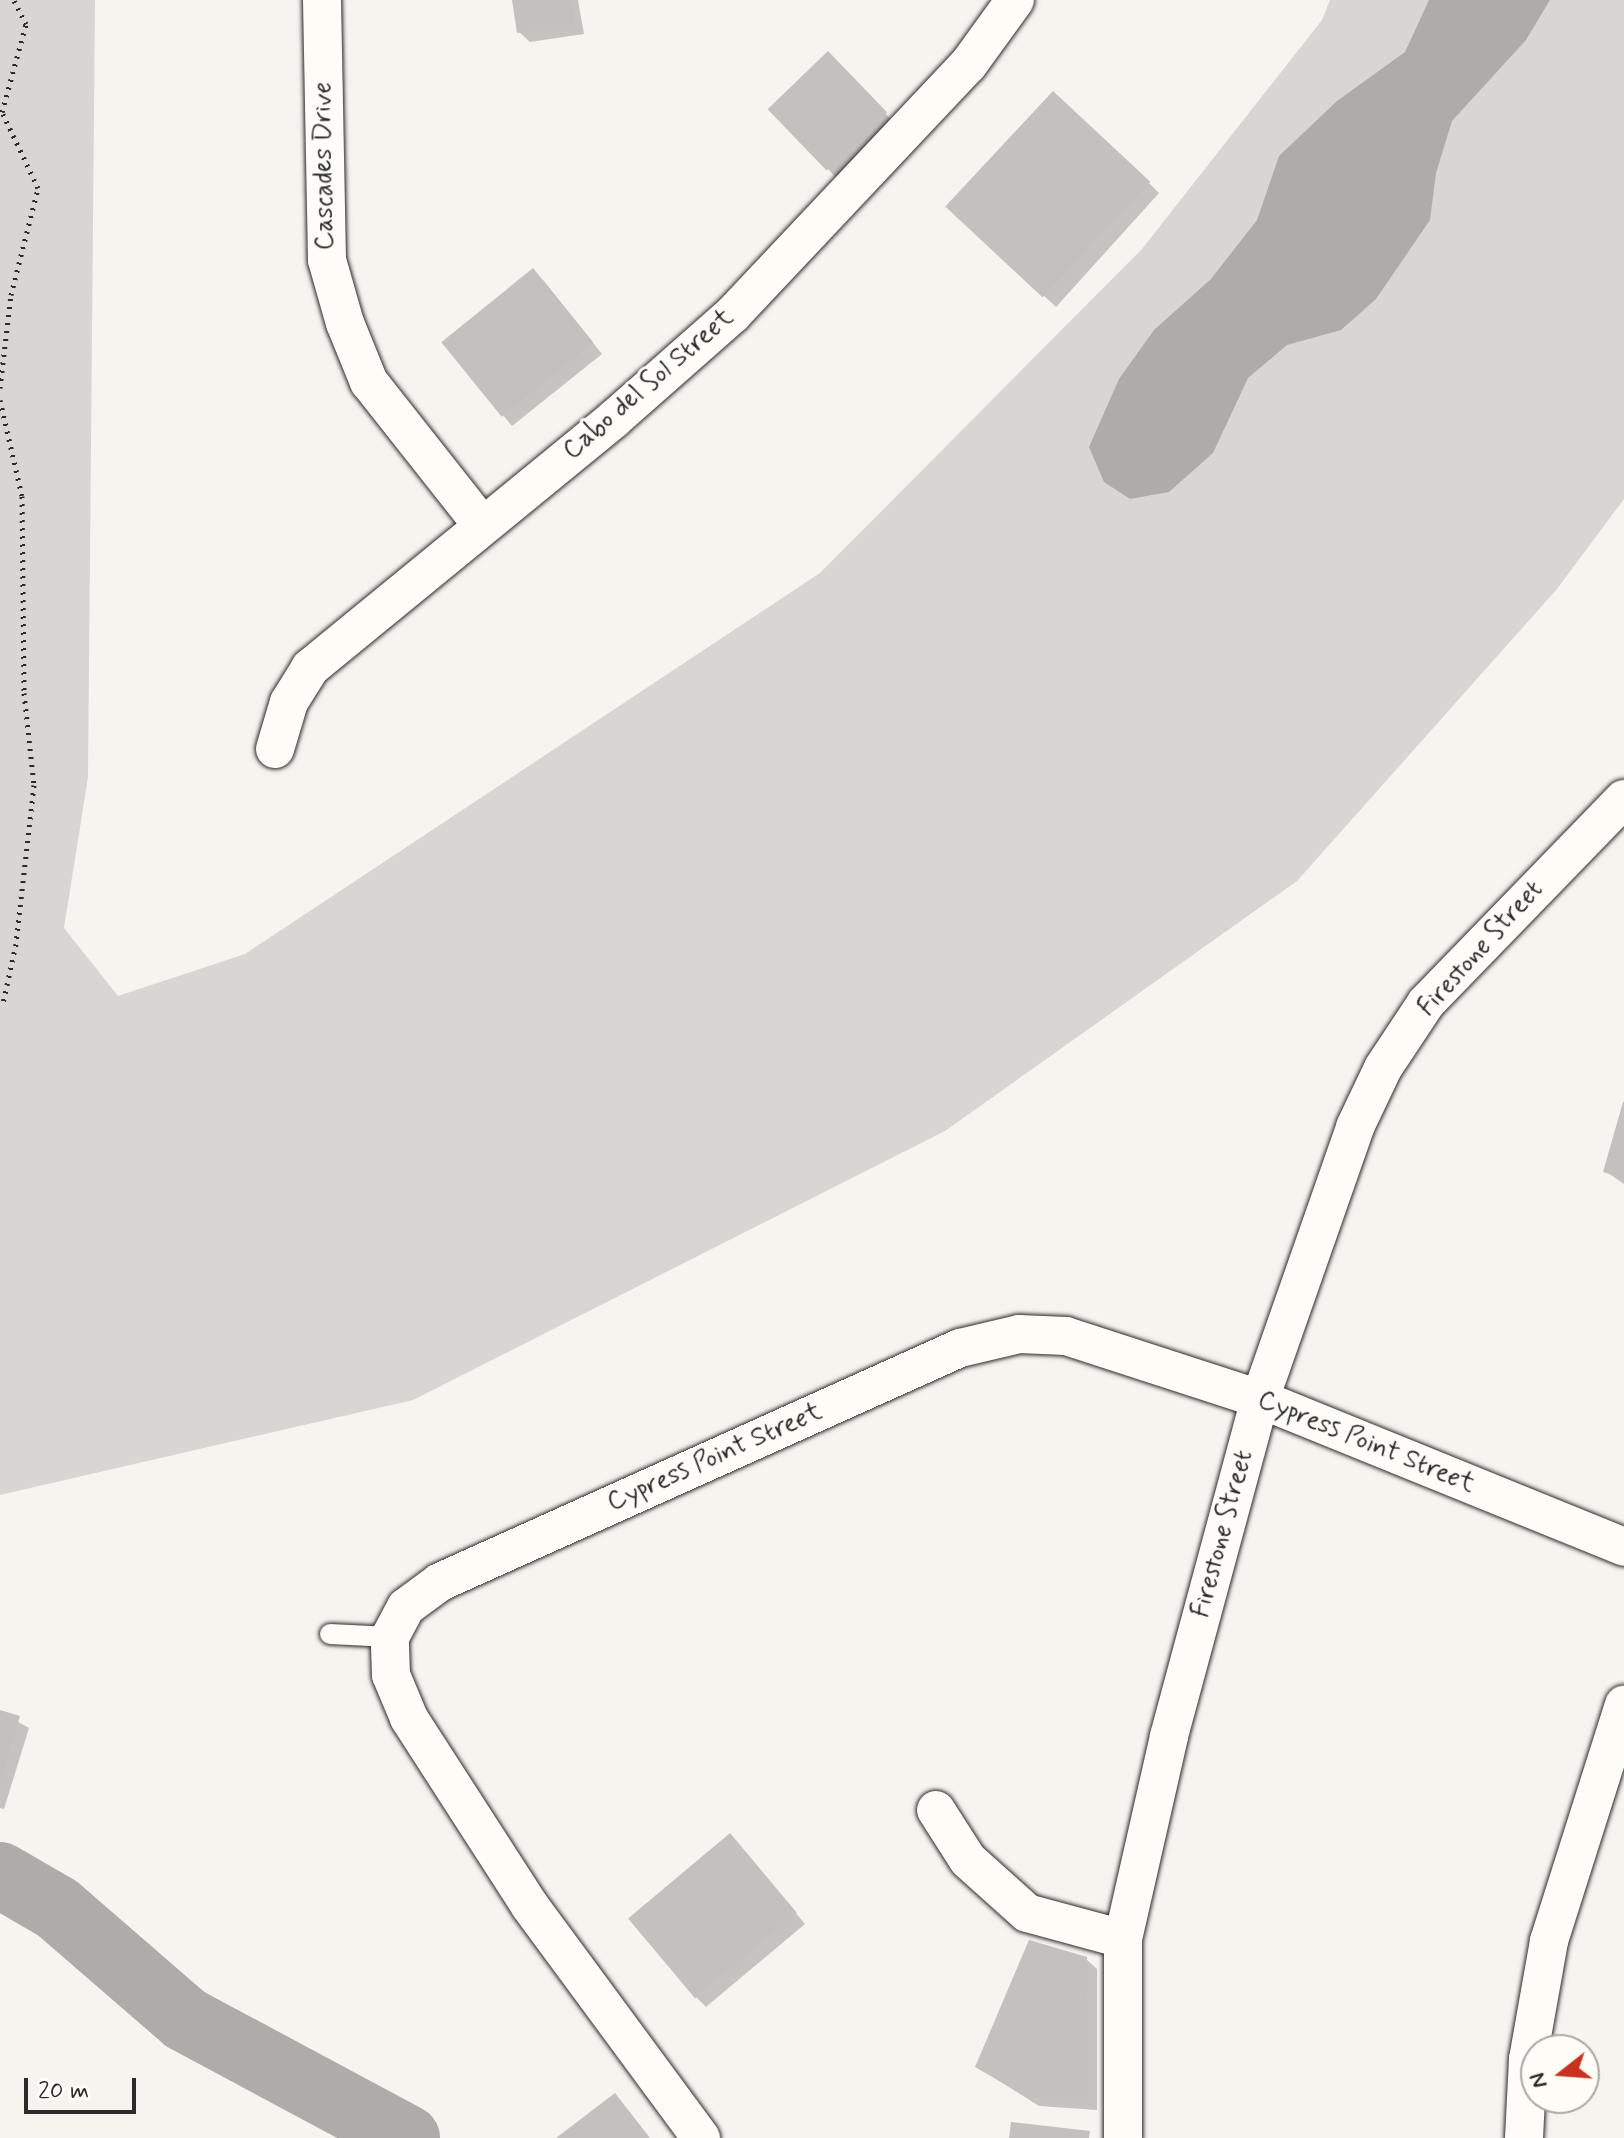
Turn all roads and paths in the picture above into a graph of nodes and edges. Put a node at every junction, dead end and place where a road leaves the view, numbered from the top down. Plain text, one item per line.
1 (14, 0) edge
2 (322, 0) edge
3 (1015, 0) edge
4 (0, 388) edge
5 (0, 400) edge
6 (482, 525) junction
7 (275, 749) dead end
8 (1624, 799) edge
9 (3, 1003) dead end
10 (1260, 1399) junction
11 (1624, 1547) edge
12 (330, 1634) dead end
13 (390, 1637) junction
14 (1624, 1705) edge
15 (936, 1810) dead end
16 (1123, 1939) junction
17 (701, 2138) edge
18 (1123, 2138) edge
19 (1524, 2138) edge

1 - 4 path
2 - 6 street, Cascades Drive
3 - 6 street, Cabo del Sol Street
5 - 9 path
6 - 7 street, Cabo del Sol Street
8 - 10 street, Firestone Street
10 - 11 street, Cypress Point Street
10 - 13 street, Cypress Point Street
10 - 16 street, Firestone Street
12 - 13 lane
13 - 17 street
14 - 19 street
15 - 16 street
16 - 18 street, Firestone Street

